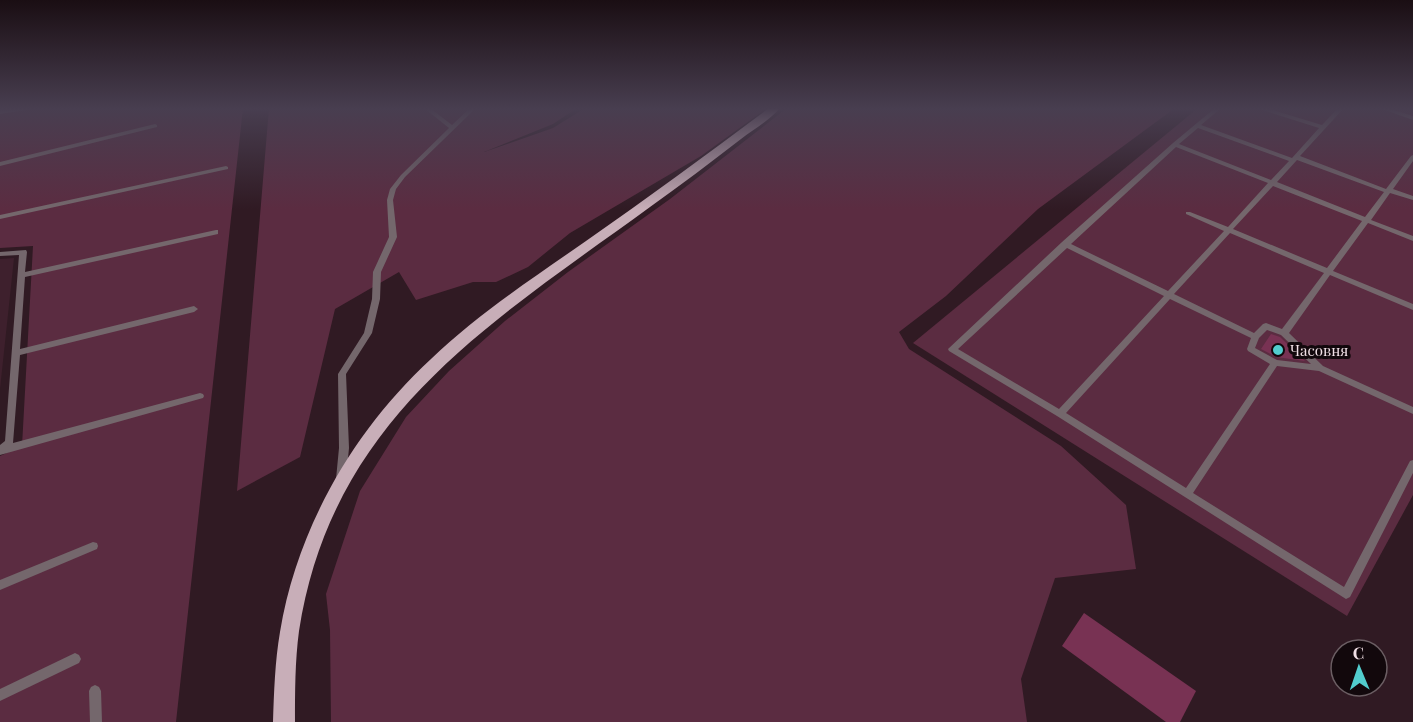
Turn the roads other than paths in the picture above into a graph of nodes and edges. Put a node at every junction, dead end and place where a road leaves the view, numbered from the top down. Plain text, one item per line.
1 (91, 142) edge
2 (438, 142) edge
3 (731, 142) edge
4 (1178, 142) edge
5 (1245, 142) edge
6 (1309, 142) edge
7 (1175, 144) junction
8 (1413, 157) edge
9 (1294, 158) junction
10 (0, 164) edge
11 (226, 168) dead end
12 (1272, 183) junction
13 (1388, 190) junction
14 (1413, 198) edge
15 (1188, 213) dead end
16 (0, 217) edge
17 (1366, 220) junction
18 (1228, 230) junction
19 (216, 232) dead end
20 (1413, 239) edge
21 (1065, 244) junction
22 (0, 254) edge
23 (1330, 271) junction
24 (21, 275) junction
25 (1169, 295) junction
26 (1413, 307) edge
27 (194, 309) dead end
28 (1284, 333) junction
29 (1255, 337) junction
30 (15, 353) junction
31 (1275, 363) junction
32 (1320, 368) junction
33 (200, 396) dead end
34 (1413, 411) edge
35 (1060, 414) junction
36 (1, 450) edge
37 (1413, 464) edge
38 (340, 488) junction
39 (1188, 493) junction
40 (93, 546) dead end
41 (0, 585) edge
42 (75, 659) dead end
43 (95, 691) dead end
44 (0, 695) edge
45 (96, 722) edge
46 (284, 722) edge

1 - 10 lane
2 - 38 lane
3 - 38 main road
4 - 7 lane
5 - 9 lane
6 - 9 lane
7 - 12 lane
7 - 21 lane
8 - 13 lane
9 - 12 lane
9 - 13 lane
11 - 16 lane
12 - 17 lane
12 - 18 lane
13 - 14 lane
13 - 17 lane
15 - 18 lane
17 - 20 lane
17 - 23 lane
18 - 23 lane
18 - 25 lane
19 - 24 lane
21 - 25 lane
21 - 35 lane
22 - 24 lane
23 - 26 lane
23 - 28 lane
24 - 30 lane
25 - 29 lane
25 - 35 lane
27 - 30 lane
28 - 29 lane
28 - 32 lane
29 - 31 lane
30 - 36 lane
31 - 32 lane
31 - 39 lane
32 - 34 lane
33 - 36 lane
35 - 39 lane
37 - 39 lane
38 - 46 main road
40 - 41 lane
42 - 44 lane
43 - 45 lane

